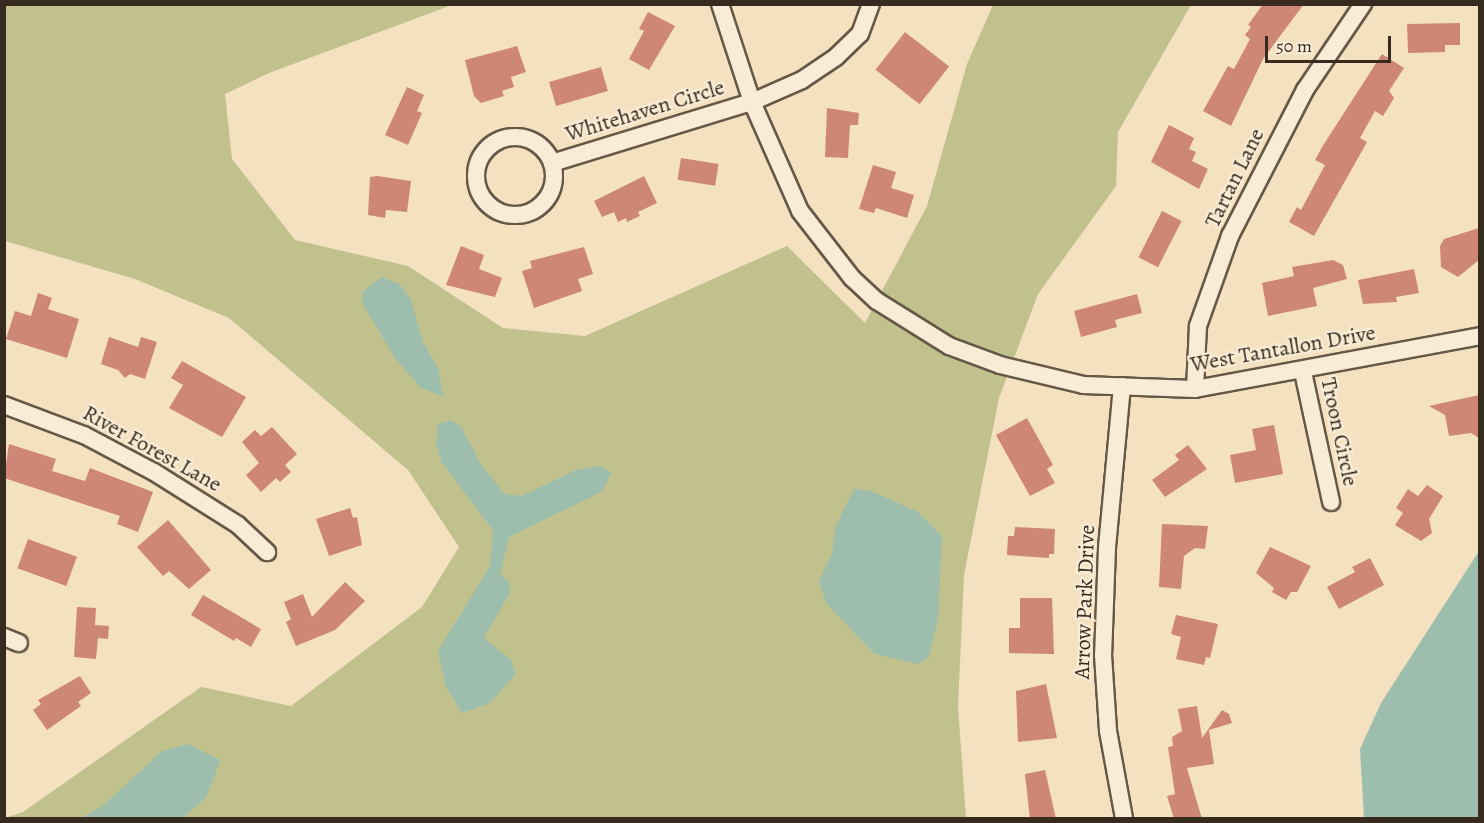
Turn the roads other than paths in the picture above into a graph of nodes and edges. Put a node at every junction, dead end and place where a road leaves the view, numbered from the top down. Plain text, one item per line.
1 (720, 4) edge
2 (871, 4) edge
3 (1363, 4) edge
4 (752, 102) junction
5 (552, 163) junction
6 (1479, 336) edge
7 (1303, 372) junction
8 (1122, 386) junction
9 (1196, 389) junction
10 (4, 405) edge
11 (1331, 502) dead end
12 (267, 552) dead end
13 (1124, 819) edge

1 - 4 street, West Tantallon Drive
2 - 4 street, Whitehaven Circle
3 - 9 street, Tartan Lane
4 - 5 street, Whitehaven Circle
4 - 8 street, West Tantallon Drive
5 - 5 street
6 - 7 street, West Tantallon Drive
7 - 9 street, West Tantallon Drive
7 - 11 street, Troon Circle
8 - 9 street, West Tantallon Drive
8 - 13 street, Arrow Park Drive
10 - 12 street, River Forest Lane

